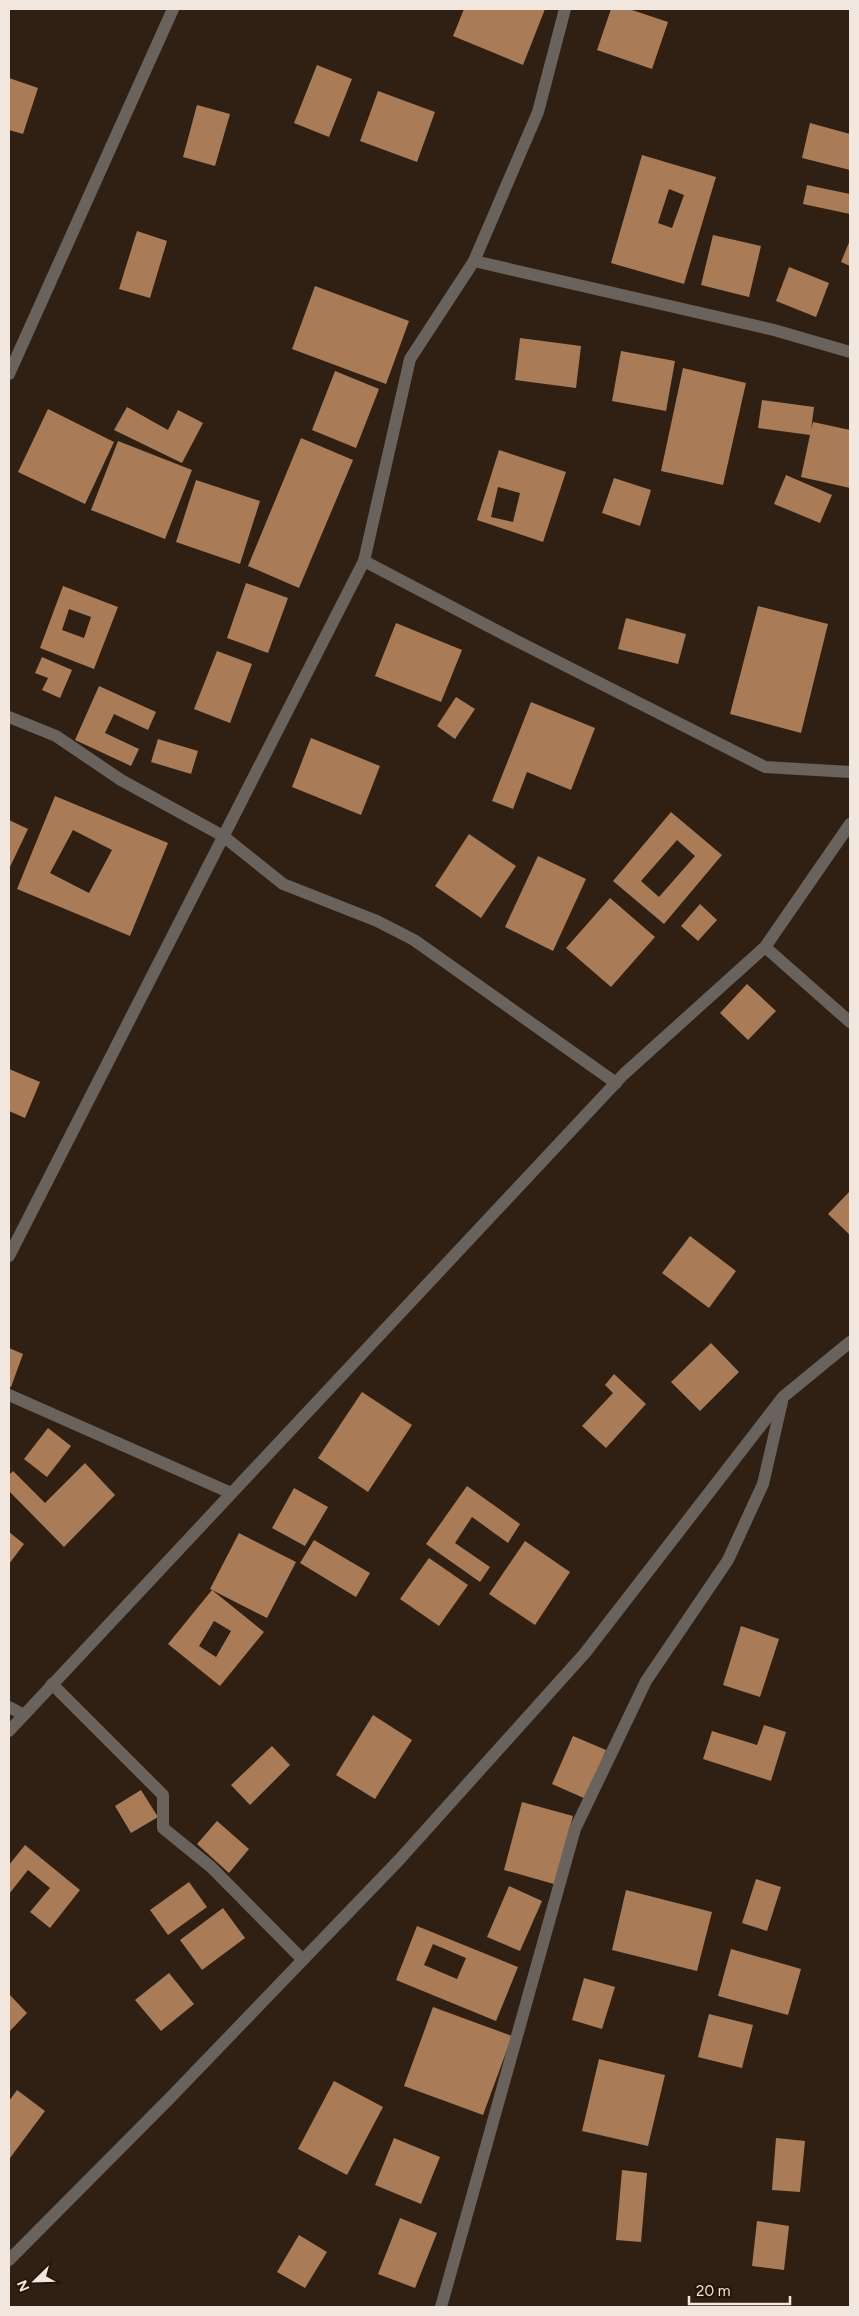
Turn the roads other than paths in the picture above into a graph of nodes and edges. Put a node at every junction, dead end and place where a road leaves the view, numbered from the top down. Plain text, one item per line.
1 (173, 9) edge
2 (565, 9) edge
3 (474, 261) junction
4 (850, 352) edge
5 (9, 374) edge
6 (364, 561) junction
7 (9, 717) edge
8 (850, 772) edge
9 (850, 824) edge
10 (224, 836) junction
11 (765, 947) junction
12 (850, 1022) edge
13 (616, 1083) junction
14 (9, 1256) edge
15 (850, 1342) edge
16 (9, 1395) edge
17 (784, 1397) junction
18 (231, 1493) junction
19 (52, 1684) junction
20 (9, 1707) edge
21 (24, 1715) junction
22 (9, 1731) edge
23 (303, 1960) junction
24 (9, 2260) edge
25 (441, 2307) edge

1 - 5 street
2 - 3 street
3 - 4 street
3 - 6 street
6 - 8 street
6 - 10 street
7 - 10 street
9 - 11 street
10 - 13 street
10 - 14 street
11 - 12 street
11 - 13 street
13 - 18 street
15 - 17 street
16 - 18 street
17 - 23 street
17 - 25 street
18 - 19 street
19 - 21 street
19 - 23 street
20 - 21 street
21 - 22 street
23 - 24 street

